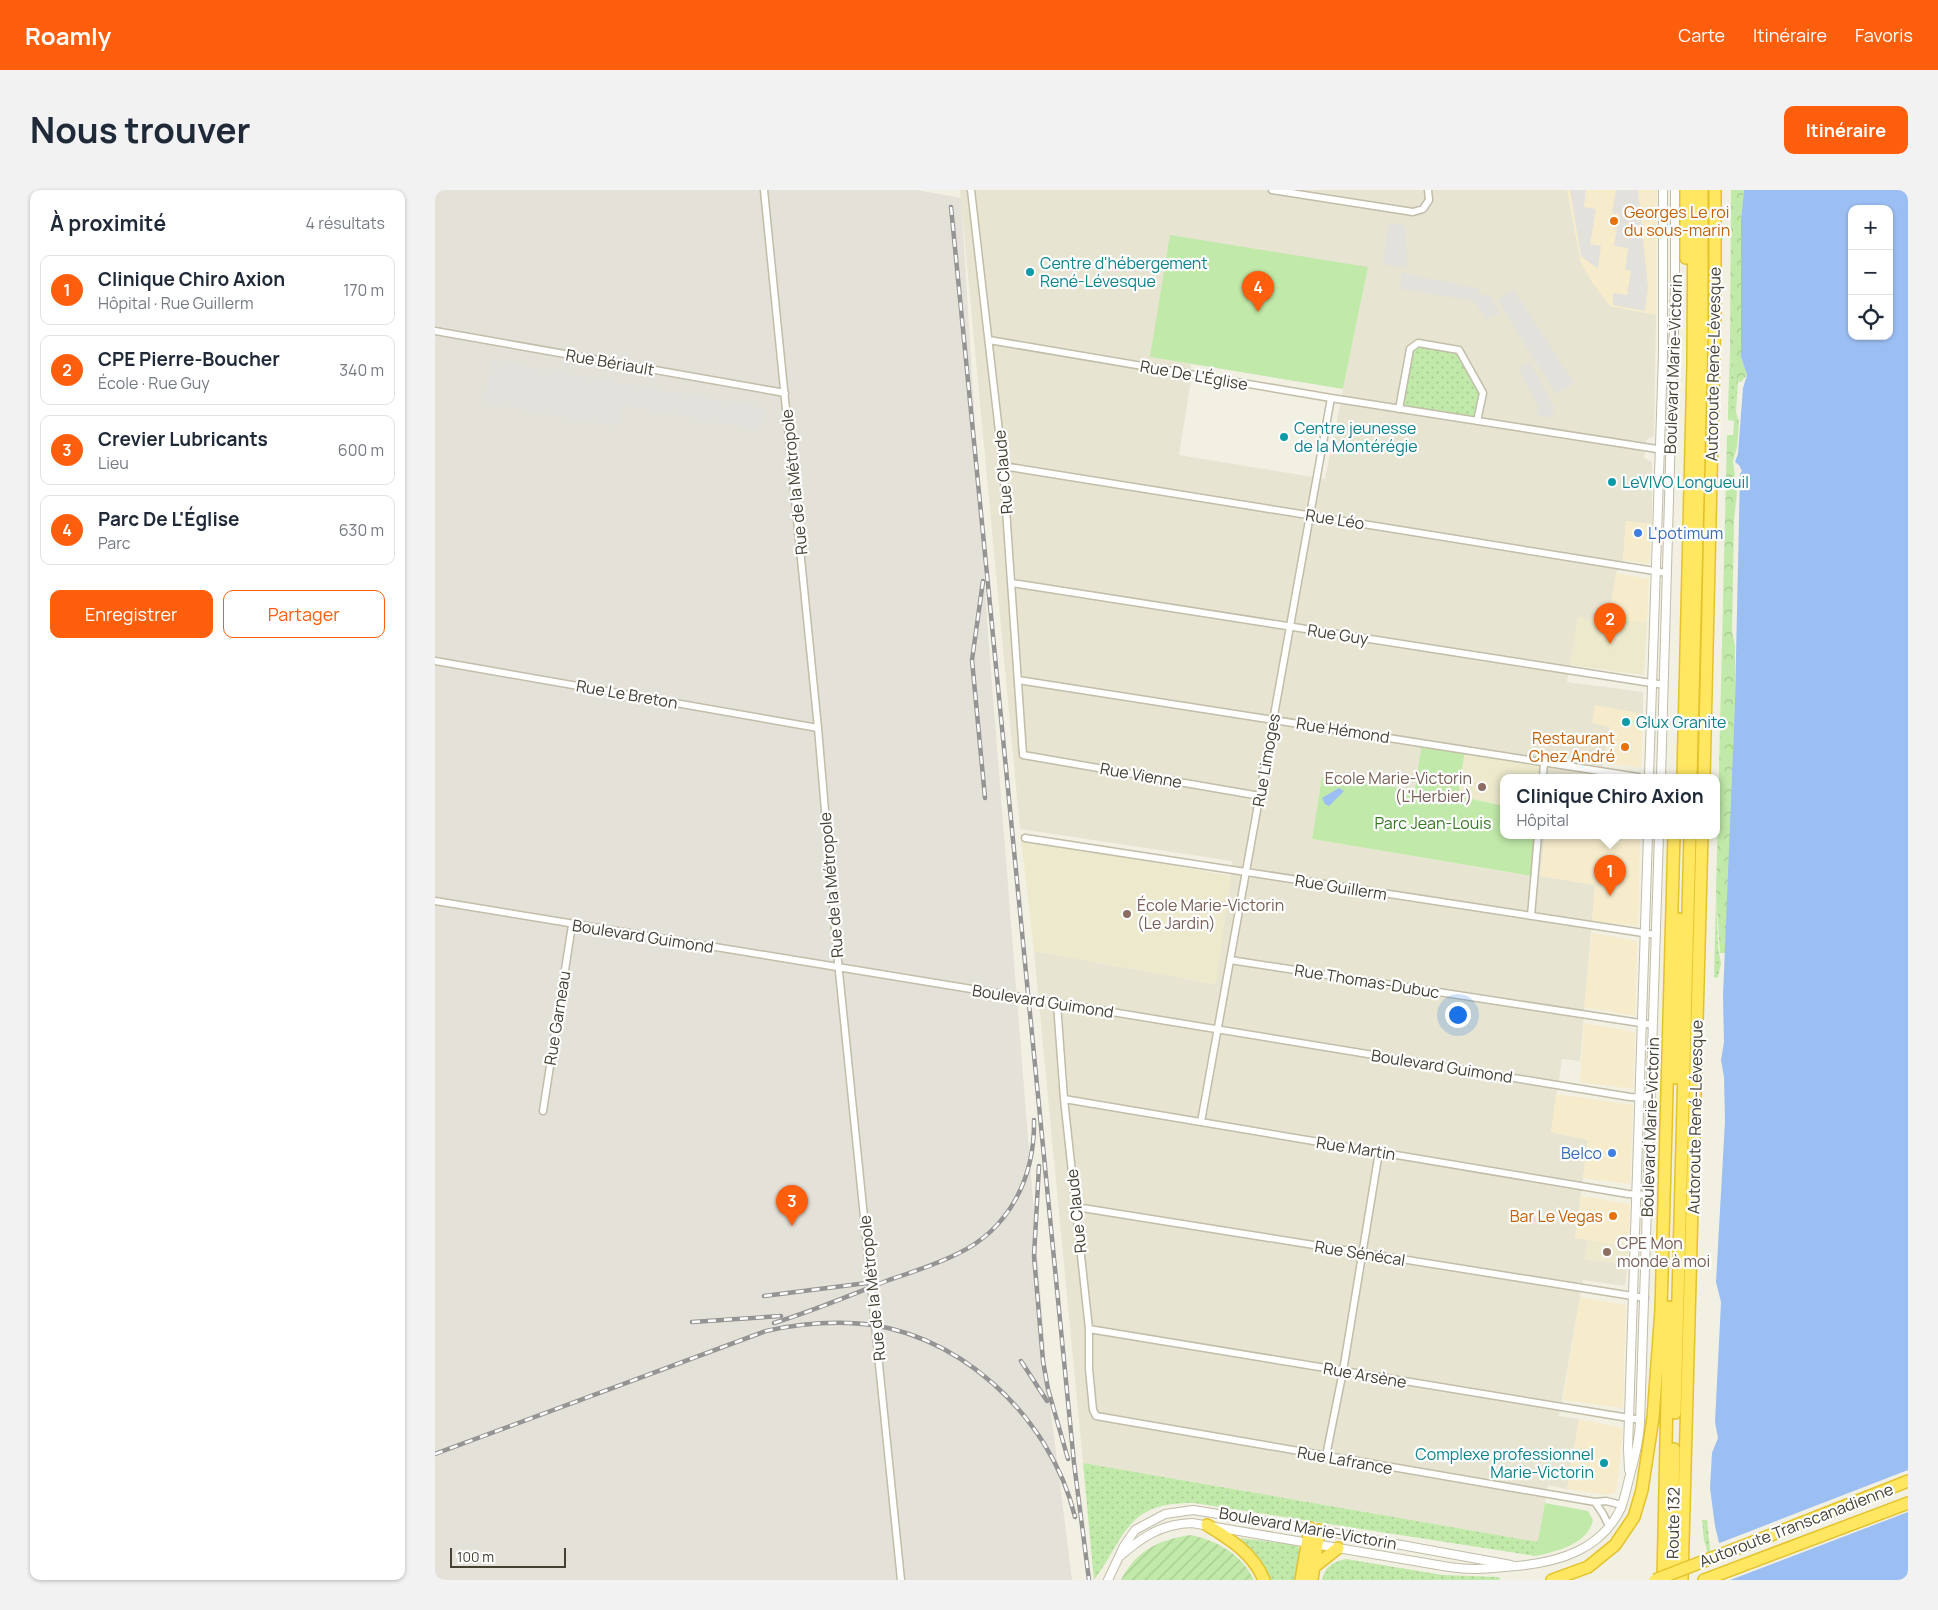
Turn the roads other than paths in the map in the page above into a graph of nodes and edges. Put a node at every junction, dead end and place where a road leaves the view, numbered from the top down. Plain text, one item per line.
1 (764, 190) edge
2 (971, 190) edge
3 (1272, 190) edge
4 (1428, 190) edge
5 (1663, 190) edge
6 (1675, 190) edge
7 (1685, 190) edge
8 (1694, 190) edge
9 (1702, 190) edge
10 (1715, 190) edge
11 (435, 332) edge
12 (989, 340) junction
13 (785, 393) junction
14 (1331, 398) junction
15 (1399, 409) junction
16 (1477, 421) junction
17 (1660, 450) junction
18 (1670, 451) junction
19 (1003, 466) junction
20 (1310, 515) junction
21 (1656, 572) junction
22 (1667, 573) junction
23 (1012, 583) junction
24 (1290, 626) junction
25 (435, 661) edge
26 (1018, 680) junction
27 (1653, 685) junction
28 (1664, 685) junction
29 (1273, 719) junction
30 (818, 728) junction
31 (1023, 755) joint
32 (1544, 761) junction
33 (1543, 774) edge
34 (1620, 774) edge
35 (1649, 774) edge
36 (1661, 774) edge
37 (1675, 774) edge
38 (1683, 774) edge
39 (1691, 774) edge
40 (1704, 774) edge
41 (1260, 796) junction
42 (1025, 838) dead end
43 (1538, 839) edge
44 (1648, 839) edge
45 (1659, 839) edge
46 (1673, 839) edge
47 (1681, 839) edge
48 (1690, 839) edge
49 (1702, 839) edge
50 (1246, 872) junction
51 (435, 901) edge
52 (1531, 916) junction
53 (572, 925) junction
54 (1645, 934) junction
55 (1656, 934) junction
56 (1230, 960) junction
57 (839, 967) junction
58 (1057, 1004) junction
59 (1642, 1024) junction
60 (1653, 1025) junction
61 (1218, 1030) junction
62 (1640, 1098) junction
63 (1651, 1098) junction
64 (1064, 1099) junction
65 (543, 1111) dead end
66 (1201, 1122) junction
67 (1379, 1152) junction
68 (1636, 1195) junction
69 (1648, 1195) junction
70 (1076, 1207) junction
71 (1362, 1253) junction
72 (1633, 1297) junction
73 (1645, 1298) junction
74 (1089, 1329) junction
75 (1343, 1371) junction
76 (1096, 1416) joint
77 (1629, 1419) junction
78 (1641, 1420) junction
79 (1326, 1456) junction
80 (1674, 1466) joint
81 (1629, 1477) junction
82 (1908, 1481) edge
83 (1595, 1502) junction
84 (1908, 1503) edge
85 (1622, 1505) junction
86 (1207, 1525) junction
87 (1609, 1526) junction
88 (1314, 1529) junction
89 (1312, 1543) junction
90 (1338, 1548) junction
91 (1119, 1557) junction
92 (1516, 1566) junction
93 (1314, 1567) junction
94 (901, 1580) edge
95 (1108, 1580) edge
96 (1264, 1580) edge
97 (1301, 1580) edge
98 (1312, 1580) edge
99 (1551, 1580) edge
100 (1655, 1580) edge
101 (1663, 1580) edge
102 (1671, 1580) edge
103 (1682, 1580) edge
104 (1704, 1580) edge

1 - 13 street, Rue de la Métropole
2 - 12 street, Rue Claude
3 - 4 street
5 - 17 street, Boulevard Marie-Victorin
6 - 18 street, Boulevard Marie-Victorin
7 - 37 highway
8 - 38 highway
9 - 39 highway, Autoroute René-Lévesque
10 - 40 highway, Autoroute René-Lévesque
11 - 13 street, Rue Bériault
12 - 14 street, Rue De L'Église
12 - 19 street, Rue Claude
13 - 30 street, Rue de la Métropole
14 - 15 street, Rue De L'Église
14 - 20 street, Rue Limoges
15 - 16 street, Rue De L'Église
15 - 16 street
16 - 17 street, Rue De L'Église
17 - 18 street, Rue De L'Église
17 - 21 street, Boulevard Marie-Victorin
18 - 22 street, Boulevard Marie-Victorin
19 - 20 street, Rue Léo
19 - 23 street, Rue Claude
20 - 21 street, Rue Léo
20 - 24 street, Rue Limoges
21 - 22 street, Rue Léo
21 - 27 street, Boulevard Marie-Victorin
22 - 28 street, Boulevard Marie-Victorin
23 - 24 street, Rue Guy
23 - 26 street, Rue Claude
24 - 27 street, Rue Guy
24 - 29 street, Rue Limoges
25 - 30 street, Rue Le Breton
26 - 29 street, Rue Hémond
26 - 31 street, Rue Claude
27 - 28 street, Rue Guy
27 - 35 street, Boulevard Marie-Victorin
28 - 36 street, Boulevard Marie-Victorin
29 - 32 street, Rue Hémond
29 - 41 street, Rue Limoges
30 - 57 street, Rue de la Métropole
31 - 41 street, Rue Vienne
32 - 33 street
32 - 34 street, Rue Hémond
41 - 50 street, Rue Limoges
42 - 50 street, Rue Guillerm
43 - 52 street
44 - 54 street, Boulevard Marie-Victorin
45 - 55 street, Boulevard Marie-Victorin
46 - 99 highway
47 - 101 highway
48 - 80 highway, Autoroute René-Lévesque
49 - 103 highway, Autoroute René-Lévesque
50 - 52 street, Rue Guillerm
50 - 56 street, Rue Limoges
51 - 53 street, Boulevard Guimond
52 - 54 street, Rue Guillerm
53 - 57 street, Boulevard Guimond
53 - 65 street, Rue Garneau
54 - 55 street, Rue Guillerm
54 - 59 street, Boulevard Marie-Victorin
55 - 60 street, Boulevard Marie-Victorin
56 - 59 street, Rue Thomas-Dubuc
56 - 61 street, Rue Limoges
57 - 58 street, Boulevard Guimond
57 - 94 street, Rue de la Métropole
58 - 61 street, Boulevard Guimond
58 - 64 street, Rue Claude
59 - 60 street, Rue Thomas-Dubuc
59 - 62 street, Boulevard Marie-Victorin
60 - 63 street, Boulevard Marie-Victorin
61 - 62 street, Boulevard Guimond
61 - 66 street, Rue Limoges
62 - 63 street, Boulevard Guimond
62 - 68 street, Boulevard Marie-Victorin
63 - 69 street, Boulevard Marie-Victorin
64 - 66 street, Rue Martin
64 - 70 street, Rue Claude
66 - 67 street, Rue Martin
67 - 68 street, Rue Martin
67 - 71 street
68 - 69 street, Rue Martin
68 - 72 street, Boulevard Marie-Victorin
69 - 73 street, Boulevard Marie-Victorin
70 - 71 street, Rue Sénécal
70 - 74 street, Rue Claude
71 - 72 street, Rue Sénécal
71 - 75 street
72 - 73 street, Rue Sénécal
72 - 77 street, Boulevard Marie-Victorin
73 - 78 street, Boulevard Marie-Victorin
74 - 75 street, Rue Arsène
74 - 76 street, Rue Claude
75 - 77 street, Rue Arsène
75 - 79 street
76 - 79 street, Rue Lafrance
77 - 78 street, Rue Arsène
77 - 81 street, Boulevard Marie-Victorin
78 - 81 street, Boulevard Marie-Victorin
79 - 83 street, Rue Lafrance
80 - 102 highway, Route 132
81 - 85 street, Boulevard Marie-Victorin
82 - 100 highway, Autoroute Transcanadienne, bridge
83 - 85 street, Rue Lafrance
83 - 87 street
84 - 104 highway, Autoroute Transcanadienne
85 - 87 street, Boulevard Marie-Victorin
86 - 89 street, Boulevard Marie-Victorin
86 - 91 street, Boulevard Marie-Victorin
86 - 96 highway
87 - 92 street, Boulevard Marie-Victorin
88 - 89 highway
88 - 91 street, Boulevard Marie-Victorin
88 - 92 street, Boulevard Marie-Victorin
89 - 90 street, Boulevard Marie-Victorin
89 - 93 highway
89 - 97 highway
90 - 92 street, Boulevard Marie-Victorin
90 - 93 highway
91 - 95 street, Boulevard Marie-Victorin
93 - 98 highway

